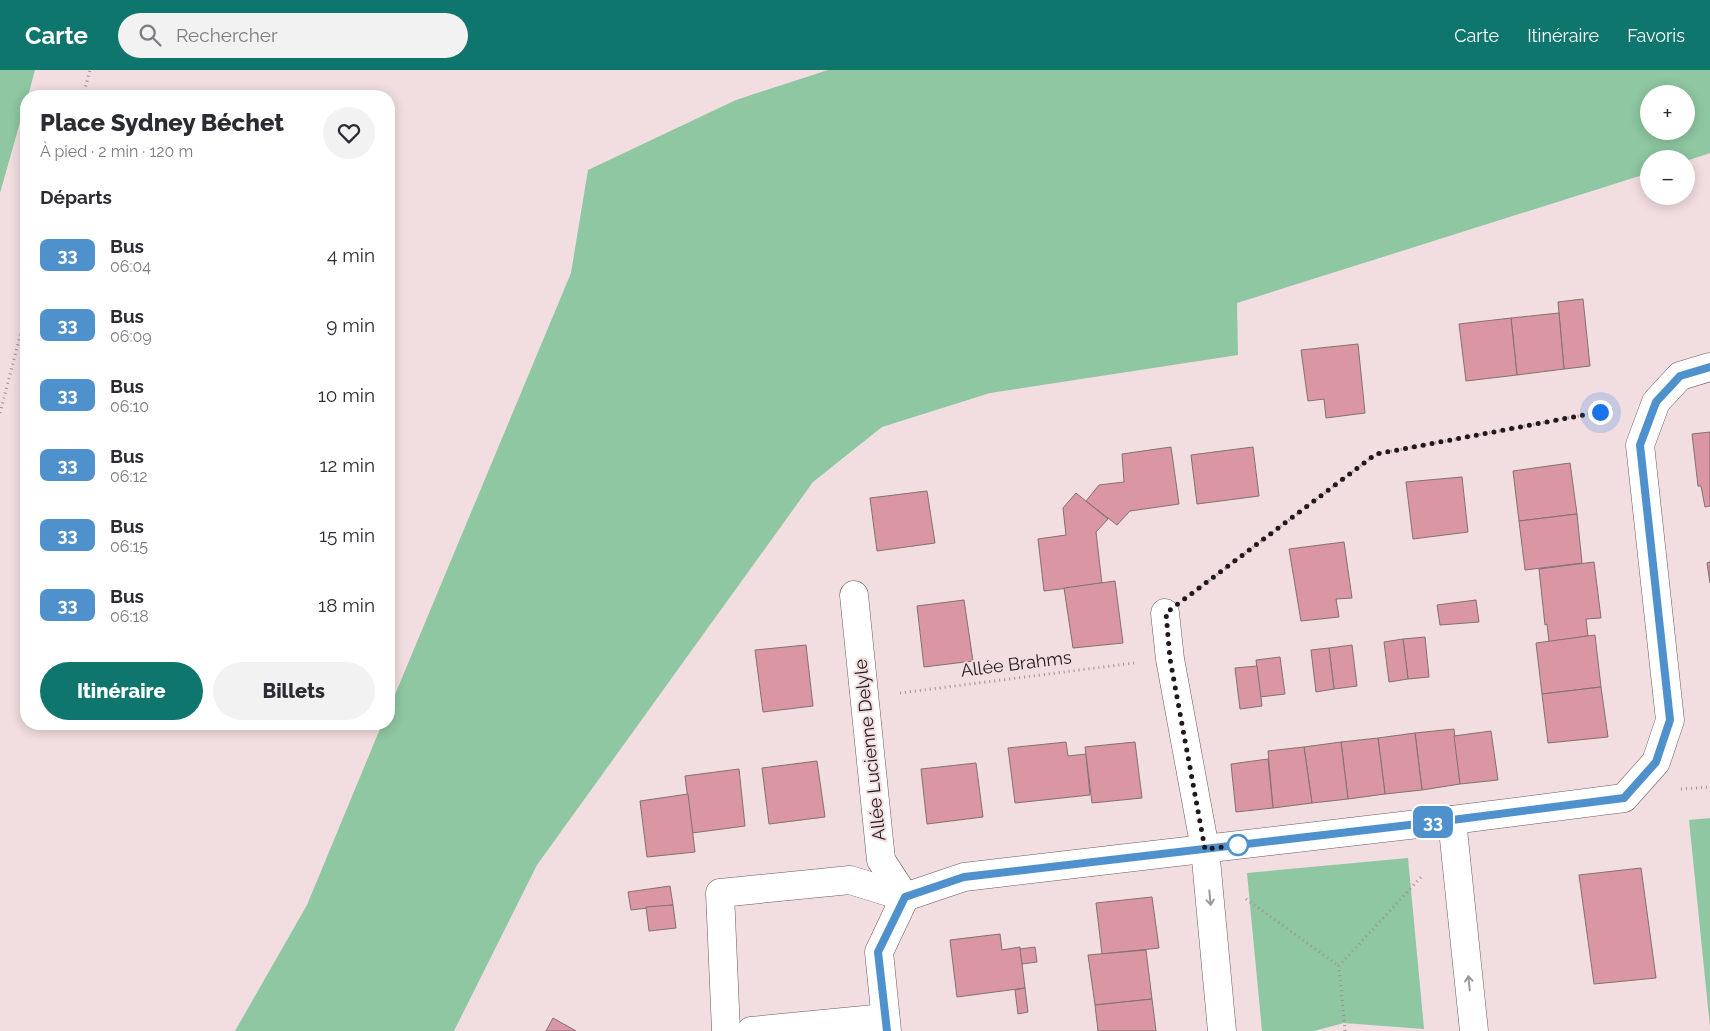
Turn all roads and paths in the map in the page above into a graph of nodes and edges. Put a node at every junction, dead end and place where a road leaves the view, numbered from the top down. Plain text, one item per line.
1 (90, 70) edge
2 (85, 90) edge
3 (20, 336) edge
4 (1710, 367) edge
5 (1656, 402) junction
6 (0, 413) edge
7 (854, 595) dead end
8 (1166, 613) joint
9 (1170, 659) junction
10 (865, 697) junction
11 (1454, 831) junction
12 (1206, 860) junction
13 (905, 897) junction
14 (1339, 966) junction
15 (886, 1024) edge
16 (726, 1031) edge
17 (751, 1031) edge
18 (1222, 1031) edge
19 (1345, 1031) edge
20 (1474, 1031) edge

1 - 2 path
3 - 6 path
4 - 5 street
5 - 8 path
5 - 11 street
7 - 10 street, Allée Lucienne Delyle
8 - 9 street
9 - 10 path, Allée Brahms
9 - 12 street
10 - 13 street, Allée Lucienne Delyle
11 - 12 street
11 - 14 path
20 -> 11 street
12 - 13 street
12 - 14 path
12 -> 18 street
13 - 15 street
13 - 16 street
14 - 19 path
15 - 17 street

